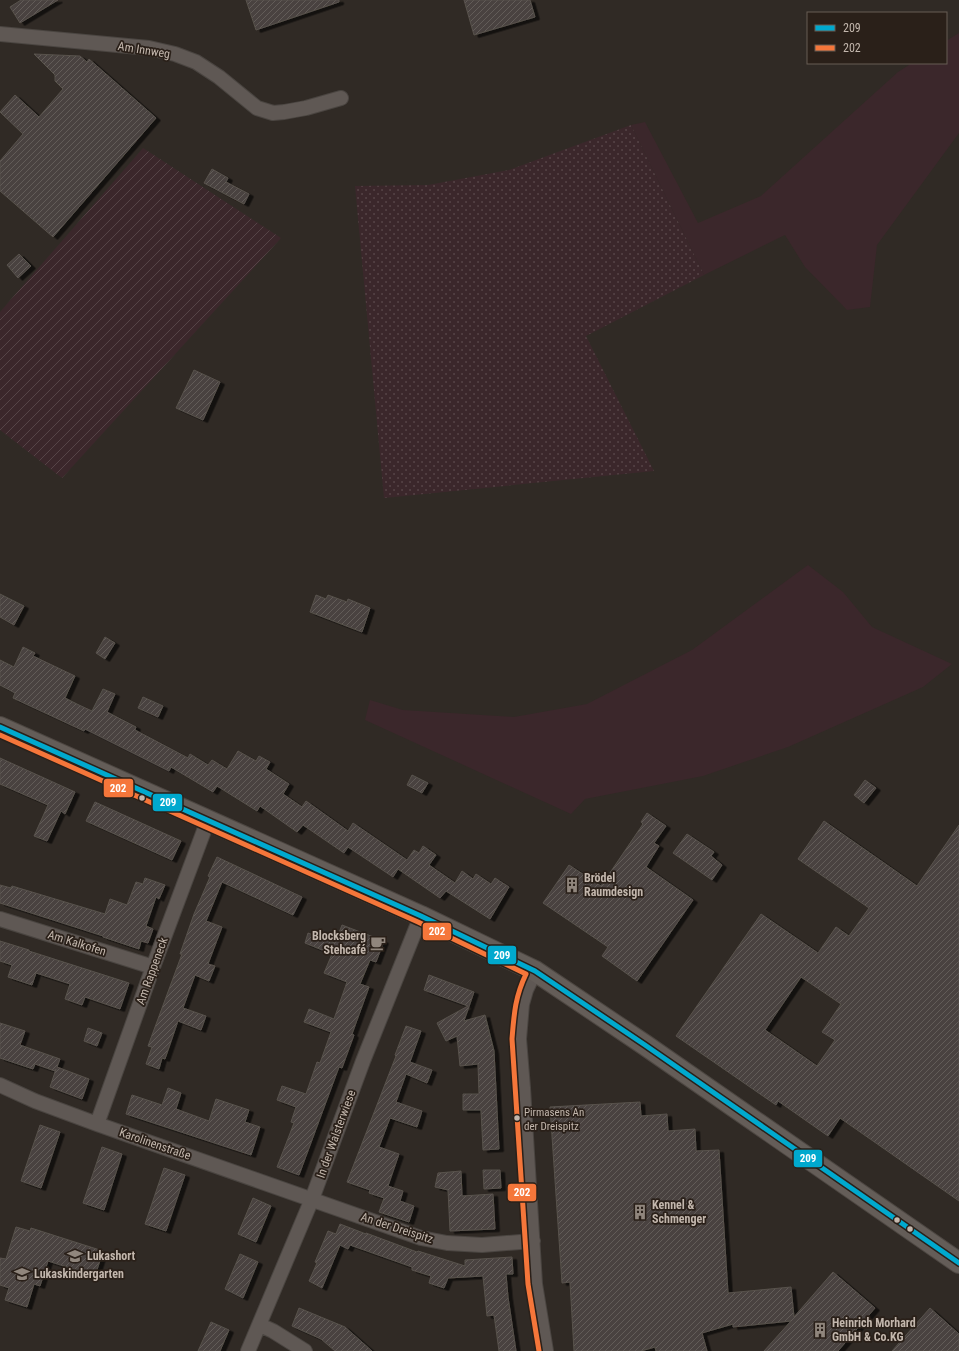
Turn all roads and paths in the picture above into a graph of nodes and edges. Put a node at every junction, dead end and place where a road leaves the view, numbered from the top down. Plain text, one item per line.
1 (0, 34) edge
2 (341, 98) dead end
3 (0, 727) edge
4 (208, 820) junction
5 (421, 916) junction
6 (0, 919) edge
7 (153, 967) junction
8 (535, 971) junction
9 (0, 1085) edge
10 (97, 1124) junction
11 (312, 1200) junction
12 (533, 1241) junction
13 (959, 1263) edge
14 (260, 1325) junction
15 (248, 1351) edge
16 (304, 1351) edge
17 (546, 1351) edge

1 - 2 street, Am Innweg
3 - 4 main road
4 - 5 main road
4 - 7 street, Am Rappeneck
5 - 8 main road
5 - 11 street, In der Walsterwiese
6 - 7 street, Am Kalkofen
7 - 10 street, Am Rappeneck
8 - 12 street
8 - 13 main road
9 - 10 street, Karolinenstraße
10 - 11 street, Karolinenstraße
11 - 12 street, An der Dreispitz
11 - 14 street, In der Walsterwiese
12 - 17 street
14 - 15 street, In der Walsterwiese
14 - 16 street

